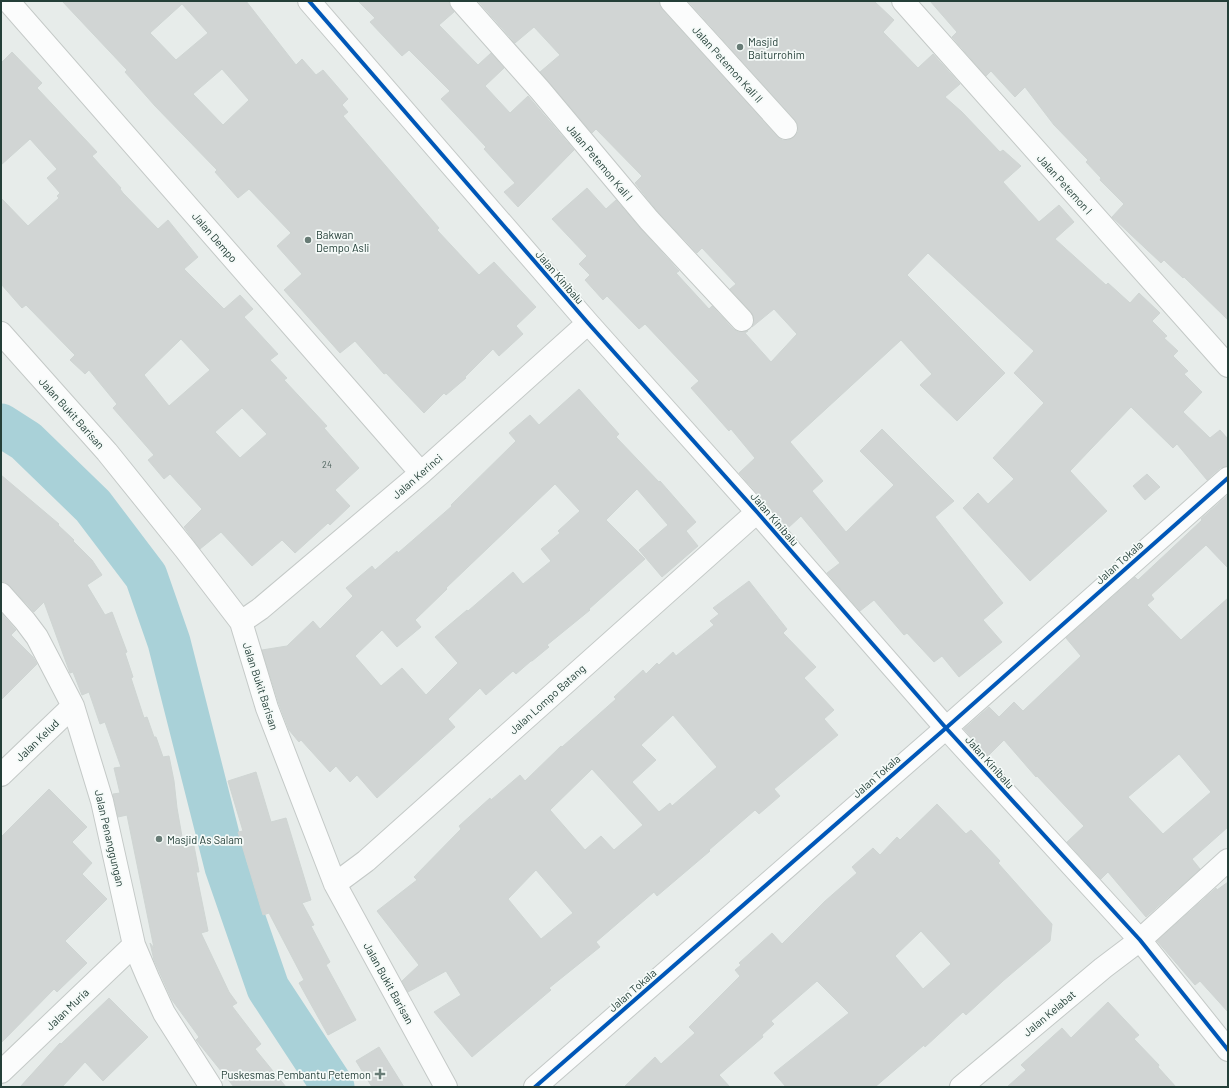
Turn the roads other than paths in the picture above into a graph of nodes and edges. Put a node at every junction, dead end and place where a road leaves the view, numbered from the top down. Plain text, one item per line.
1 (8, 1) edge
2 (309, 1) edge
3 (461, 1) edge
4 (671, 1) edge
5 (903, 1) edge
6 (786, 128) dead end
7 (742, 320) dead end
8 (588, 323) junction
9 (1, 333) edge
10 (1228, 366) edge
11 (421, 473) junction
12 (1228, 478) edge
13 (757, 512) junction
14 (1, 594) edge
15 (241, 622) junction
16 (73, 706) junction
17 (946, 728) junction
18 (1, 775) edge
19 (1228, 860) edge
20 (335, 884) junction
21 (1140, 940) junction
22 (134, 945) junction
23 (1228, 1050) edge
24 (1, 1072) edge
25 (211, 1087) edge
26 (446, 1087) edge
27 (535, 1087) edge
28 (961, 1087) edge

1 - 11 street, Jalan Dempo
2 - 8 street, Jalan Kinibalu
3 - 7 street, Jalan Petemon Kali I
4 - 6 street, Jalan Petemon Kali II
5 - 10 street, Jalan Petemon I
8 - 11 street, Jalan Kerinci
8 - 13 street, Jalan Kinibalu
9 - 15 street, Jalan Bukit Barisan
11 - 15 street, Jalan Kerinci
12 - 17 street, Jalan Tokala
13 - 17 street, Jalan Kinibalu
13 - 20 street, Jalan Lompo Batang
14 - 16 street, Jalan Penanggungan
15 - 20 street, Jalan Bukit Barisan
16 - 18 street, Jalan Kelud
16 - 22 street, Jalan Penanggungan
17 - 21 street, Jalan Kinibalu
17 - 27 street, Jalan Tokala
19 - 21 street, Jalan Kelabat
20 - 26 street, Jalan Bukit Barisan
21 - 23 street, Jalan Kinibalu
21 - 28 street, Jalan Kelabat
22 - 24 street, Jalan Muria
22 - 25 street, Jalan Penanggungan

